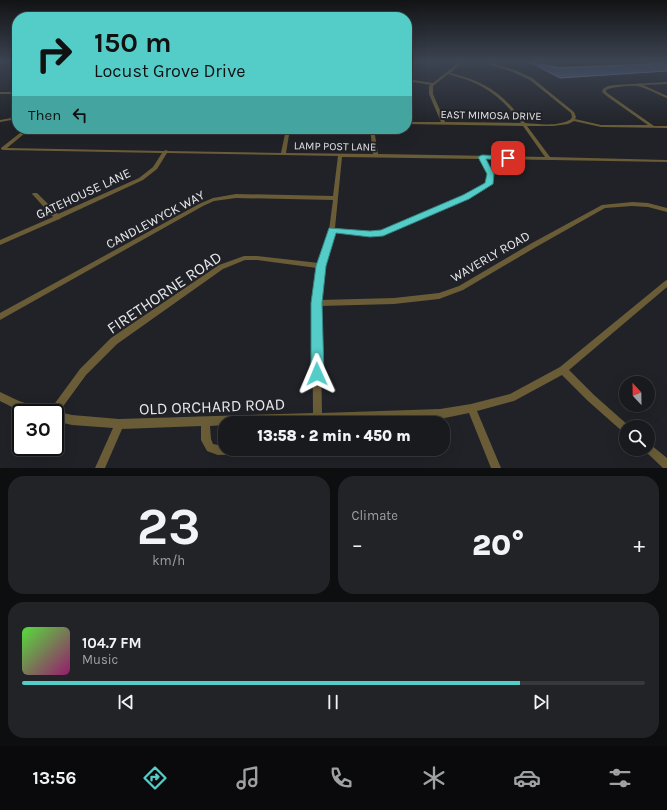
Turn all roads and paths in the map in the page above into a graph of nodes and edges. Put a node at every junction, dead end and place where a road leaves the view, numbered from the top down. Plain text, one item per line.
1 (426, 83) edge
2 (479, 83) edge
3 (537, 83) edge
4 (667, 83) edge
5 (434, 84) joint
6 (640, 85) junction
7 (0, 93) edge
8 (12, 93) edge
9 (667, 97) edge
10 (12, 119) edge
11 (573, 120) junction
12 (0, 121) edge
13 (412, 123) edge
14 (443, 123) junction
15 (523, 125) junction
16 (653, 127) junction
17 (667, 127) edge
18 (22, 134) edge
19 (287, 134) edge
20 (373, 134) edge
21 (2, 150) edge
22 (166, 151) junction
23 (283, 154) junction
24 (340, 155) junction
25 (376, 156) junction
26 (482, 157) junction
27 (549, 158) junction
28 (667, 161) edge
29 (35, 194) dead end
30 (336, 198) junction
31 (667, 210) edge
32 (58, 218) junction
33 (332, 230) junction
34 (0, 244) edge
35 (321, 266) junction
36 (667, 283) edge
37 (316, 303) junction
38 (0, 317) edge
39 (563, 370) junction
40 (0, 396) edge
41 (15, 404) edge
42 (60, 404) edge
43 (471, 408) junction
44 (318, 416) edge
45 (422, 416) edge
46 (64, 418) edge
47 (218, 421) edge
48 (205, 422) junction
49 (619, 423) edge
50 (119, 424) junction
51 (218, 450) edge
52 (655, 454) edge
53 (667, 464) edge
54 (100, 468) edge
55 (496, 468) edge

1 - 5 street
2 - 15 street
3 - 11 street
4 - 6 street
5 - 14 street
6 - 9 street
6 - 16 street
7 - 8 street
10 - 12 street
11 - 15 street, EAST MIMOSA DRIVE
11 - 16 street
13 - 14 street, EAST MIMOSA DRIVE
14 - 15 street, EAST MIMOSA DRIVE
15 - 27 street
16 - 17 street
18 - 21 street
19 - 23 street
20 - 25 street
21 - 22 street, LAMP POST LANE
22 - 23 street, LAMP POST LANE
22 - 32 street, GATEHOUSE LANE
23 - 24 street, LAMP POST LANE
24 - 25 street, LAMP POST LANE
24 - 30 street
25 - 26 street, LAMP POST LANE
26 - 27 street, LAMP POST LANE
26 - 33 street
27 - 28 street, LAMP POST LANE
29 - 32 street
30 - 33 street
30 - 38 street, CANDLEWYCK WAY
31 - 37 street, WAVERLY ROAD
32 - 34 street, GATEHOUSE LANE
33 - 35 street
35 - 37 street
35 - 42 street, FIRETHORNE ROAD
36 - 39 street, OLD ORCHARD ROAD
37 - 44 street
39 - 43 street, OLD ORCHARD ROAD
39 - 49 street
40 - 41 street
43 - 45 street, OLD ORCHARD ROAD
43 - 55 street
46 - 50 street, OLD ORCHARD ROAD
47 - 48 street, OLD ORCHARD ROAD
48 - 50 street, OLD ORCHARD ROAD
48 - 51 street
50 - 54 street
52 - 53 street

